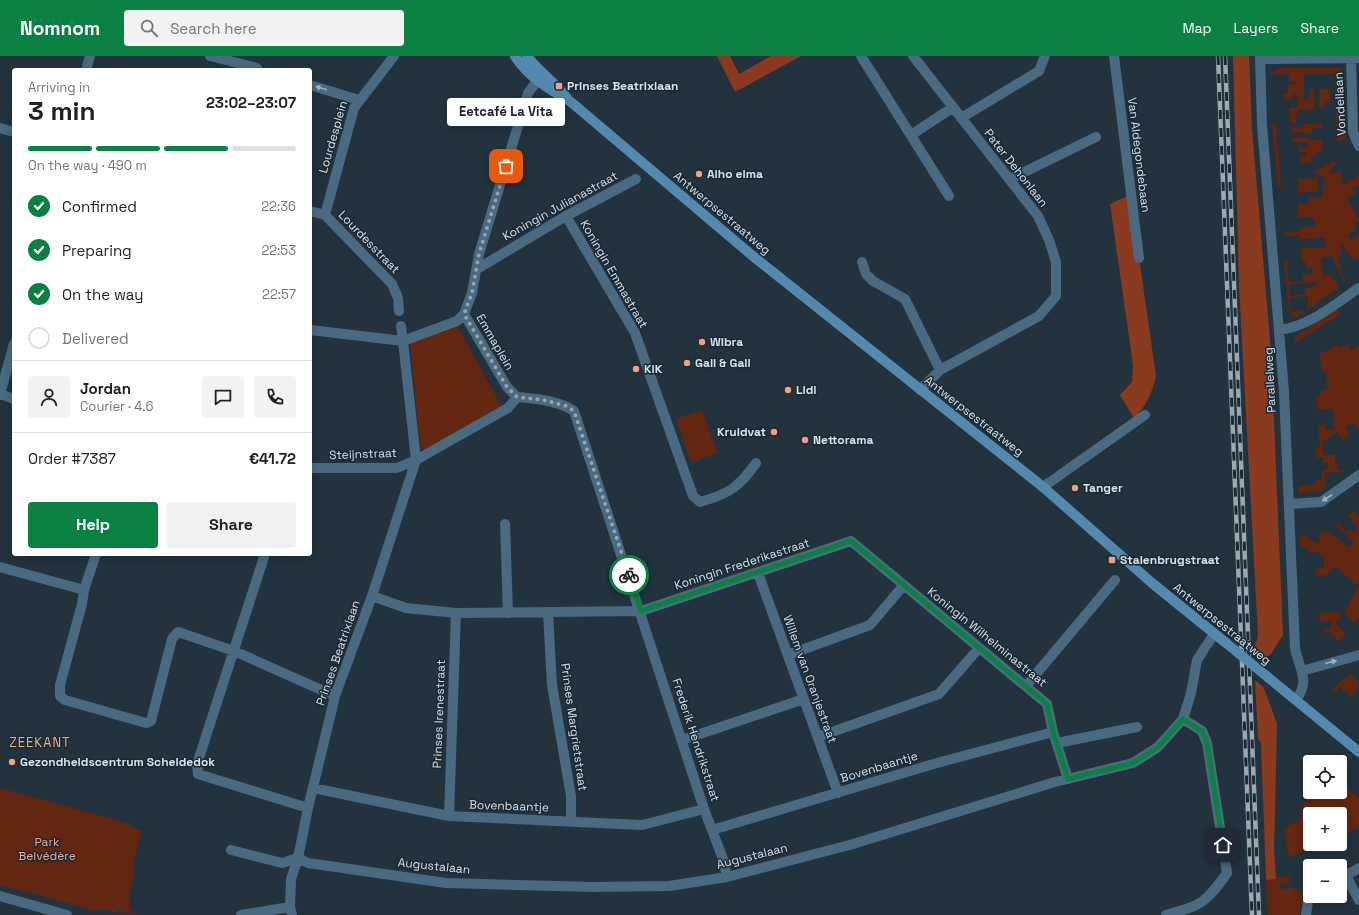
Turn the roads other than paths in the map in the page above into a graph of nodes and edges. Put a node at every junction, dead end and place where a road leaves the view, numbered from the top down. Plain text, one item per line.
1 (90, 56) edge
2 (210, 56) edge
3 (394, 56) edge
4 (514, 56) edge
5 (527, 56) edge
6 (861, 56) edge
7 (913, 56) edge
8 (1045, 56) edge
9 (1114, 56) edge
10 (1260, 58) edge
11 (1285, 58) edge
12 (1355, 58) edge
13 (87, 68) edge
14 (255, 68) edge
15 (540, 76) junction
16 (312, 86) edge
17 (359, 100) junction
18 (952, 108) junction
19 (961, 118) junction
20 (0, 128) edge
21 (12, 131) edge
22 (911, 135) junction
23 (1096, 137) dead end
24 (1359, 146) edge
25 (636, 179) dead end
26 (1010, 179) junction
27 (949, 196) dead end
28 (312, 211) edge
29 (325, 215) junction
30 (566, 216) junction
31 (1139, 258) dead end
32 (862, 262) dead end
33 (477, 269) junction
34 (1359, 288) edge
35 (399, 311) dead end
36 (464, 314) junction
37 (401, 326) dead end
38 (312, 330) edge
39 (1279, 330) junction
40 (403, 341) junction
41 (12, 350) edge
42 (940, 370) junction
43 (920, 390) junction
44 (0, 395) edge
45 (517, 397) junction
46 (12, 398) edge
47 (1145, 415) dead end
48 (416, 460) junction
49 (756, 463) dead end
50 (312, 468) edge
51 (1359, 475) edge
52 (1043, 488) junction
53 (1289, 504) junction
54 (505, 524) dead end
55 (851, 541) joint
56 (95, 556) edge
57 (264, 556) edge
58 (0, 567) edge
59 (758, 573) junction
60 (1115, 580) dead end
61 (904, 586) junction
62 (84, 590) junction
63 (372, 596) junction
64 (641, 611) junction
65 (456, 613) junction
66 (508, 613) junction
67 (548, 613) junction
68 (1214, 634) junction
69 (979, 648) junction
70 (234, 651) junction
71 (788, 655) junction
72 (1359, 655) edge
73 (1302, 671) junction
74 (1026, 686) junction
75 (335, 696) junction
76 (804, 699) junction
77 (1296, 700) junction
78 (1183, 719) junction
79 (1137, 727) dead end
80 (1053, 732) junction
81 (818, 737) junction
82 (682, 740) junction
83 (1057, 743) junction
84 (1359, 752) edge
85 (1068, 779) junction
86 (313, 788) junction
87 (838, 793) junction
88 (308, 808) junction
89 (704, 808) junction
90 (449, 816) junction
91 (571, 821) junction
92 (712, 830) junction
93 (231, 850) dead end
94 (298, 858) junction
95 (1359, 868) edge
96 (1347, 875) edge
97 (728, 877) junction
98 (1347, 883) edge
99 (0, 896) edge
100 (1359, 900) edge
101 (1308, 903) edge
102 (291, 911) edge
103 (67, 915) edge
104 (241, 915) edge
105 (1166, 915) edge
106 (1306, 915) edge

1 - 13 street
2 - 14 street
3 - 17 street
4 - 15 street, Antwerpsestraatweg
5 - 15 street, Antwerpsestraatweg
6 - 22 street
7 - 18 street, Pater Dehonlaan
8 - 19 street
9 - 31 street, Van Aldegondebaan
10 - 11 street
10 - 39 street, Parallelweg
11 - 12 street
12 - 24 street, Vondellaan
15 - 33 street
15 - 43 street, Antwerpsestraatweg
17 -> 16 street, Lourdesplein
17 - 29 street, Lourdesplein
18 - 19 street, Pater Dehonlaan
18 - 22 street
19 - 26 street, Pater Dehonlaan
20 - 21 street
22 - 27 street
23 - 26 street
25 - 30 street, Koningin Julianastraat
26 - 42 street, Pater Dehonlaan
28 - 29 street
29 - 35 street, Lourdesstraat
30 - 33 street, Koningin Julianastraat
30 - 49 street, Koningin Emmastraat
32 - 42 street
33 - 36 street
34 - 39 street
36 - 40 street, Emmaplein
36 - 45 street, Emmaplein
37 - 40 street
38 - 40 street
39 - 53 street, Parallelweg
40 - 48 street
41 - 44 street
42 - 43 street, Pater Dehonlaan
43 - 52 street, Antwerpsestraatweg
44 - 46 street
45 - 48 street
45 - 64 street, Frederik Hendrikstraat
47 - 52 street
48 - 50 street, Steijnstraat
48 - 63 street, Prinses Beatrixlaan
51 -> 53 street
52 - 68 street, Antwerpsestraatweg
53 - 73 street, Parallelweg
54 - 66 street
55 - 59 street, Koningin Frederikastraat
55 - 61 street, Koningin Wilhelminastraat
56 - 62 street
57 - 70 street
58 - 62 street
59 - 64 street, Koningin Frederikastraat
59 - 71 street, Willem van Oranjestraat
60 - 74 street
61 - 69 street, Koningin Wilhelminastraat
61 - 71 street
62 - 70 street
63 - 65 street, Koningin Frederikastraat
63 - 75 street, Prinses Beatrixlaan
64 - 67 street, Koningin Frederikastraat
64 - 82 street, Frederik Hendrikstraat
65 - 66 street, Koningin Frederikastraat
65 - 90 street, Prinses Irenestraat
66 - 67 street, Koningin Frederikastraat
67 - 91 street, Prinses Margrietstraat
68 - 77 street, Antwerpsestraatweg, bridge
68 - 78 street
69 - 74 street, Koningin Wilhelminastraat
69 - 81 street
70 - 75 street
70 - 88 street
71 - 76 street, Willem van Oranjestraat
73 -> 72 street
73 - 77 street, Parallelweg
74 - 80 street, Koningin Wilhelminastraat
75 - 86 street, Prinses Beatrixlaan
76 - 81 street, Willem van Oranjestraat
76 - 82 street
77 - 84 street, Antwerpsestraatweg
78 - 85 street, Augustalaan
78 - 105 street
79 - 83 street
80 - 83 street, Koningin Wilhelminastraat
80 - 87 street, Bovenbaantje
81 - 87 street, Willem van Oranjestraat
82 - 89 street, Frederik Hendrikstraat
83 - 85 street, Koningin Wilhelminastraat
85 - 97 street, Augustalaan
86 - 88 street, Prinses Beatrixlaan
86 - 90 street, Bovenbaantje
87 - 92 street, Bovenbaantje
88 - 94 street, Prinses Beatrixlaan
89 - 91 street, Bovenbaantje
89 - 92 street, Frederik Hendrikstraat
90 - 91 street, Bovenbaantje
92 - 97 street, Frederik Hendrikstraat
93 - 94 street
94 - 97 street, Augustalaan
94 - 102 street, Prinses Beatrixlaan
95 - 96 street
98 - 100 street
99 - 103 street
101 - 106 street
102 - 104 street

